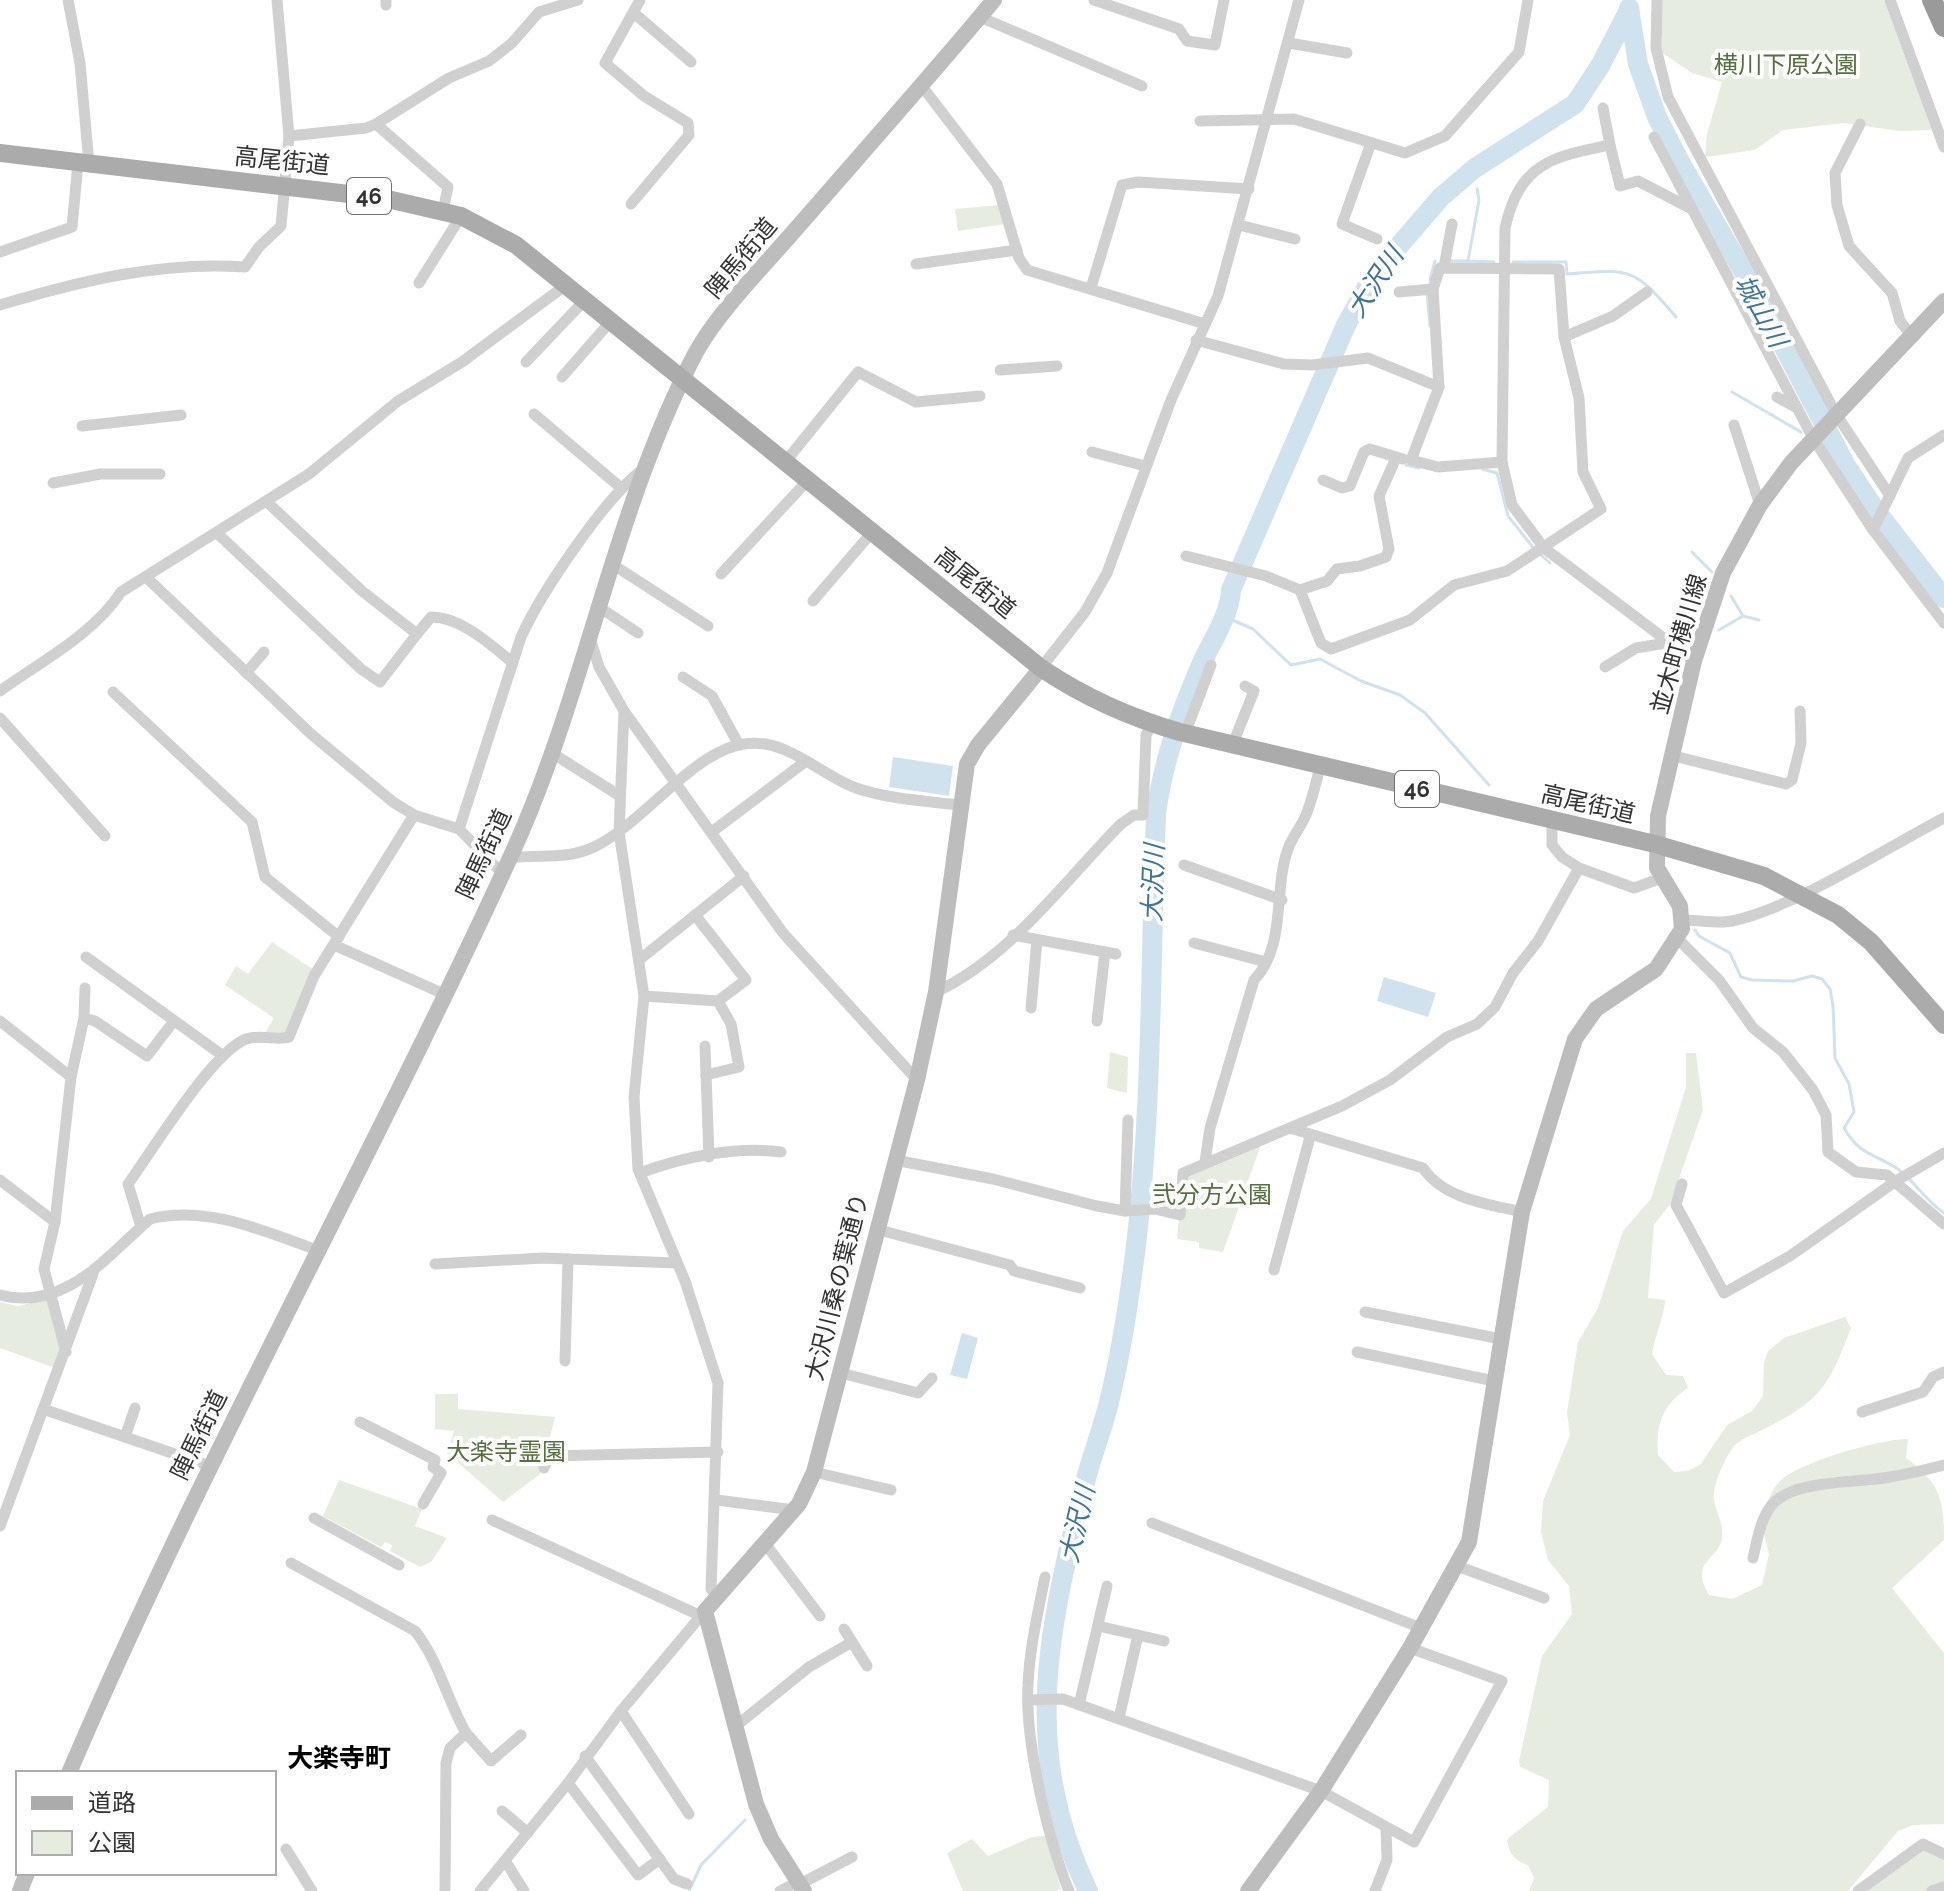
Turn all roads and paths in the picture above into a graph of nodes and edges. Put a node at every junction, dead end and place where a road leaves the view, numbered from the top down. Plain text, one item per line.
1 (68, 0) edge
2 (277, 0) edge
3 (578, 0) edge
4 (640, 0) edge
5 (1094, 0) edge
6 (1224, 0) edge
7 (1299, 0) edge
8 (1528, 0) edge
9 (1657, 0) edge
10 (1890, 0) edge
11 (1932, 0) edge
12 (987, 6) edge
13 (635, 14) junction
14 (1944, 27) edge
15 (1289, 43) junction
16 (1347, 53) dead end
17 (691, 62) dead end
18 (921, 85) junction
19 (1142, 86) dead end
20 (1603, 108) dead end
21 (1268, 118) junction
22 (1200, 121) dead end
23 (376, 124) junction
24 (1860, 124) dead end
25 (289, 136) junction
26 (1654, 137) dead end
27 (1371, 143) junction
28 (1610, 145) junction
29 (1944, 147) edge
30 (0, 153) edge
31 (84, 163) junction
32 (284, 186) junction
33 (1249, 189) junction
34 (631, 204) dead end
35 (1692, 209) junction
36 (452, 214) junction
37 (1452, 224) dead end
38 (1239, 225) junction
39 (1295, 239) dead end
40 (1377, 239) dead end
41 (1017, 250) junction
42 (0, 252) edge
43 (916, 264) dead end
44 (1444, 267) junction
45 (1504, 268) junction
46 (419, 283) dead end
47 (566, 285) junction
48 (1091, 288) junction
49 (1433, 289) junction
50 (1399, 292) dead end
51 (1647, 292) dead end
52 (584, 301) junction
53 (1944, 301) edge
54 (0, 305) edge
55 (610, 322) junction
56 (1205, 324) junction
57 (1911, 335) junction
58 (1564, 337) junction
59 (1196, 340) junction
60 (526, 362) dead end
61 (1057, 366) dead end
62 (1000, 370) dead end
63 (562, 377) dead end
64 (683, 382) junction
65 (1439, 387) junction
66 (980, 396) dead end
67 (1777, 397) dead end
68 (1798, 409) junction
69 (534, 414) dead end
70 (181, 415) dead end
71 (1835, 415) junction
72 (1734, 425) dead end
73 (82, 426) dead end
74 (1944, 435) edge
75 (1814, 436) junction
76 (1092, 452) dead end
77 (1396, 458) junction
78 (1411, 460) junction
79 (786, 461) junction
80 (1502, 462) junction
81 (1145, 466) junction
82 (641, 471) junction
83 (160, 474) dead end
84 (809, 479) junction
85 (1323, 480) dead end
86 (53, 483) dead end
87 (620, 487) junction
88 (1889, 499) junction
89 (267, 502) junction
90 (1760, 505) junction
91 (1875, 528) junction
92 (873, 531) junction
93 (218, 534) junction
94 (1544, 548) junction
95 (1186, 556) dead end
96 (612, 564) junction
97 (721, 574) dead end
98 (147, 578) junction
99 (1300, 590) junction
100 (813, 601) dead end
101 (599, 607) junction
102 (1944, 623) edge
103 (708, 626) dead end
104 (638, 633) dead end
105 (417, 634) junction
106 (590, 637) junction
107 (1666, 643) junction
108 (264, 652) dead end
109 (1694, 661) junction
110 (513, 663) junction
111 (1211, 665) dead end
112 (1605, 667) dead end
113 (1041, 668) junction
114 (246, 673) junction
115 (683, 677) dead end
116 (1245, 686) dead end
117 (0, 691) edge
118 (113, 692) dead end
119 (624, 711) junction
120 (1800, 711) dead end
121 (0, 718) edge
122 (1157, 726) junction
123 (1183, 733) junction
124 (739, 745) junction
125 (1232, 746) junction
126 (552, 753) junction
127 (1674, 756) junction
128 (806, 761) junction
129 (1320, 767) junction
130 (679, 783) junction
131 (620, 796) junction
132 (959, 805) junction
133 (414, 815) junction
134 (1944, 818) edge
135 (1552, 821) junction
136 (459, 829) junction
137 (713, 831) junction
138 (619, 832) junction
139 (105, 836) dead end
140 (1655, 844) junction
141 (1184, 865) dead end
142 (507, 866) junction
143 (1579, 868) junction
144 (744, 876) junction
145 (1662, 878) junction
146 (1801, 894) junction
147 (1282, 900) junction
148 (695, 915) junction
149 (1683, 920) junction
150 (1013, 935) junction
151 (1678, 939) junction
152 (1037, 940) junction
153 (336, 941) junction
154 (1194, 943) dead end
155 (86, 957) dead end
156 (639, 960) junction
157 (1266, 962) junction
158 (85, 988) dead end
159 (936, 992) junction
160 (444, 994) junction
161 (644, 996) junction
162 (718, 1001) junction
163 (1031, 1008) dead end
164 (84, 1018) junction
165 (0, 1021) edge
166 (174, 1021) junction
167 (1097, 1021) dead end
168 (1944, 1025) edge
169 (705, 1046) dead end
170 (222, 1055) junction
171 (706, 1075) junction
172 (71, 1077) junction
173 (917, 1080) junction
174 (1128, 1120) dead end
175 (1290, 1128) junction
176 (1310, 1137) junction
177 (781, 1152) dead end
178 (1944, 1153) edge
179 (709, 1157) junction
180 (895, 1160) junction
181 (1205, 1162) junction
182 (640, 1173) junction
183 (0, 1180) edge
184 (1897, 1180) junction
185 (1682, 1184) dead end
186 (1127, 1211) junction
187 (1522, 1212) junction
188 (55, 1222) junction
189 (1944, 1224) edge
190 (141, 1227) junction
191 (876, 1229) junction
192 (317, 1250) junction
193 (568, 1259) junction
194 (677, 1263) junction
195 (435, 1264) dead end
196 (1274, 1270) dead end
197 (93, 1274) junction
198 (1080, 1288) dead end
199 (50, 1292) junction
200 (0, 1295) edge
201 (1365, 1312) dead end
202 (1501, 1339) junction
203 (66, 1352) junction
204 (1357, 1352) dead end
205 (565, 1361) dead end
206 (1944, 1372) edge
207 (841, 1373) junction
208 (932, 1378) dead end
209 (1494, 1381) junction
210 (135, 1408) dead end
211 (43, 1409) junction
212 (1862, 1412) dead end
213 (360, 1422) dead end
214 (125, 1437) junction
215 (718, 1452) junction
216 (1944, 1465) edge
217 (210, 1466) junction
218 (544, 1468) dead end
219 (814, 1472) junction
220 (891, 1490) dead end
221 (4, 1499) edge
222 (717, 1500) junction
223 (423, 1504) dead end
224 (794, 1510) junction
225 (314, 1518) dead end
226 (492, 1520) dead end
227 (1152, 1523) dead end
228 (0, 1526) edge
229 (764, 1542) junction
230 (1753, 1558) dead end
231 (291, 1563) dead end
232 (399, 1565) dead end
233 (1457, 1566) junction
234 (1045, 1577) dead end
235 (1107, 1586) dead end
236 (717, 1596) junction
237 (1544, 1598) dead end
238 (703, 1614) junction
239 (820, 1616) dead end
240 (1098, 1626) junction
241 (1421, 1628) junction
242 (844, 1629) dead end
243 (1138, 1635) junction
244 (1164, 1641) dead end
245 (852, 1642) junction
246 (1410, 1648) junction
247 (867, 1666) dead end
248 (1032, 1700) junction
249 (1079, 1705) junction
250 (621, 1711) junction
251 (1119, 1718) junction
252 (736, 1726) junction
253 (466, 1733) junction
254 (521, 1735) dead end
255 (585, 1756) junction
256 (70, 1771) edge
257 (568, 1783) junction
258 (1321, 1791) junction
259 (502, 1811) dead end
260 (689, 1814) dead end
261 (1386, 1827) junction
262 (528, 1833) junction
263 (286, 1849) dead end
264 (1944, 1854) edge
265 (852, 1857) dead end
266 (660, 1859) junction
267 (506, 1862) junction
268 (687, 1884) dead end
269 (801, 1885) edge
270 (1944, 1887) edge
271 (312, 1891) edge
272 (445, 1891) edge
273 (480, 1891) edge
274 (524, 1891) edge
275 (780, 1891) edge
276 (1069, 1891) edge
277 (1248, 1891) edge
278 (1375, 1891) edge
279 (1858, 1891) edge
280 (1932, 1891) edge

1 - 31 street
2 - 25 street
3 - 23 street
4 - 13 street
5 - 6 street
7 - 15 street
8 - 27 street
9 - 71 street
10 - 29 street
11 - 14 highway
12 - 18 street, 陣馬街道
12 - 19 street
13 - 17 street
13 - 34 street
15 - 16 street
15 - 21 street
18 - 41 street
18 - 64 street, 陣馬街道
20 - 28 street
21 - 22 street
21 - 27 street
21 - 33 street
23 - 25 street
23 - 36 street
24 - 57 street
25 - 32 street
26 - 35 street
27 - 40 street
28 - 35 street
28 - 45 street
30 - 31 main road, 高尾街道 / 46
31 - 32 main road, 高尾街道 / 46
31 - 42 street
32 - 36 main road, 高尾街道 / 46
32 - 54 street
33 - 38 street
33 - 48 street
35 - 68 street
36 - 46 street
36 - 47 main road, 高尾街道 / 46
37 - 44 street
38 - 39 street
38 - 56 street
41 - 43 street
41 - 48 street
44 - 45 street
44 - 49 street
45 - 58 street
45 - 80 street
47 - 52 main road, 高尾街道 / 46
47 - 89 street
48 - 56 street
49 - 50 street
49 - 65 street
51 - 58 street
52 - 55 main road, 高尾街道 / 46
52 - 60 street
53 - 57 street
55 - 63 street
55 - 64 main road, 高尾街道 / 46
56 - 59 street
57 - 71 street
58 - 94 street
59 - 65 street
59 - 81 street
61 - 62 street
64 - 79 main road, 高尾街道 / 46
64 - 82 street, 陣馬街道
65 - 78 street
66 - 79 street
67 - 68 street
68 - 75 street
69 - 87 street
70 - 73 street
71 - 75 street, 並木町横川線
71 - 88 street
72 - 90 street
74 - 88 street
75 - 90 street, 並木町横川線
75 - 91 street
76 - 81 street
77 - 78 street
77 - 85 street
77 - 99 street
78 - 80 street
79 - 84 main road, 高尾街道 / 46
80 - 94 street
81 - 113 street
82 - 87 street
82 - 96 street, 陣馬街道
83 - 86 street
84 - 92 main road, 高尾街道 / 46
84 - 97 street
87 - 110 street
88 - 91 street
89 - 93 street
89 - 105 street
90 - 109 street, 並木町横川線
91 - 102 street
92 - 100 street
92 - 113 main road, 高尾街道 / 46
93 - 98 street
93 - 105 street
94 - 99 street
94 - 107 street
95 - 99 street
96 - 101 street, 陣馬街道
96 - 103 street
98 - 114 street
98 - 117 street
101 - 104 street
101 - 106 street, 陣馬街道
105 - 110 street
106 - 119 street
106 - 126 street, 陣馬街道
107 - 109 street
107 - 112 street
108 - 114 street
109 - 127 street, 並木町横川線
110 - 136 street
111 - 123 street
113 - 122 main road, 高尾街道 / 46
113 - 132 street, 大沢川桑の葉通り
114 - 133 street
115 - 124 street
116 - 125 street
118 - 153 street
119 - 130 street
119 - 131 street
120 - 127 street
121 - 139 street
122 - 123 main road, 高尾街道 / 46
122 - 150 street
123 - 125 main road, 高尾街道 / 46
124 - 128 street
124 - 130 street
125 - 129 main road, 高尾街道 / 46
126 - 131 street
126 - 142 street, 陣馬街道
127 - 140 street, 並木町横川線
128 - 132 street
128 - 137 street
129 - 135 main road, 高尾街道 / 46
129 - 147 street
130 - 137 street
130 - 138 street
131 - 138 street
132 - 159 street, 大沢川桑の葉通り
133 - 136 street
133 - 153 street
134 - 146 street
135 - 140 main road, 高尾街道 / 46
135 - 143 street
136 - 142 street
137 - 144 street
138 - 142 street
138 - 156 street
140 - 145 street
140 - 146 main road, 高尾街道 / 46
141 - 147 street
142 - 160 street, 陣馬街道
143 - 145 street
143 - 175 street
144 - 148 street
144 - 173 street
145 - 149 street
146 - 149 street
146 - 168 main road, 高尾街道 / 46
147 - 157 street
148 - 156 street
148 - 162 street
149 - 151 street
150 - 152 street
150 - 159 street
151 - 184 street
151 - 187 street
152 - 163 street
152 - 167 street
153 - 160 street
153 - 170 street
154 - 157 street
155 - 166 street
156 - 161 street
157 - 181 street
158 - 164 street
159 - 173 street, 大沢川桑の葉通り
160 - 192 street, 陣馬街道
161 - 162 street
161 - 182 street
162 - 171 street
164 - 166 street
164 - 172 street
165 - 172 street
166 - 170 street
169 - 171 street
170 - 190 street
171 - 179 street
172 - 188 street
173 - 180 street, 大沢川桑の葉通り
174 - 186 street
175 - 176 street
175 - 181 street
176 - 187 street
176 - 196 street
177 - 179 street
178 - 184 street
179 - 182 street
180 - 186 street
180 - 191 street, 大沢川桑の葉通り
181 - 186 street
182 - 194 street
183 - 188 street
184 - 185 street
184 - 189 street
187 - 202 street
188 - 199 street
190 - 192 street
190 - 197 street
191 - 198 street
191 - 207 street, 大沢川桑の葉通り
192 - 217 street, 陣馬街道
193 - 194 street
193 - 195 street
193 - 205 street
194 - 215 street
197 - 199 street
197 - 203 street
199 - 200 street
199 - 203 street
201 - 202 street
202 - 209 street
203 - 211 street
204 - 209 street
206 - 212 street
207 - 208 street
207 - 219 street, 大沢川桑の葉通り
209 - 233 street
210 - 214 street
211 - 214 street
211 - 221 street
213 - 223 street
214 - 217 street
215 - 218 street
215 - 222 street
216 - 230 street
217 - 256 street, 陣馬街道
219 - 220 street
219 - 224 street, 大沢川桑の葉通り
221 - 228 street
222 - 224 street
222 - 236 street
224 - 229 street, 大沢川桑の葉通り
225 - 232 street
226 - 238 street
227 - 241 street
229 - 236 street, 大沢川桑の葉通り
229 - 239 street
231 - 253 street
233 - 237 street
233 - 241 street
234 - 248 street
235 - 240 street
236 - 238 street, 大沢川桑の葉通り
238 - 250 street
238 - 252 street
240 - 243 street
240 - 249 street
241 - 246 street
242 - 245 street
243 - 244 street
243 - 251 street
245 - 247 street
245 - 252 street
246 - 258 street
246 - 261 street
248 - 249 street
248 - 276 street
249 - 251 street
250 - 255 street
250 - 260 street
251 - 258 street
252 - 269 street
253 - 254 street
253 - 272 street
255 - 257 street
255 - 266 street
257 - 262 street
257 - 266 street
258 - 261 street
258 - 277 street
259 - 262 street
261 - 278 street
262 - 267 street
263 - 271 street
264 - 279 street
265 - 269 street
266 - 268 street
267 - 273 street
267 - 274 street
269 - 275 street
270 - 280 street

